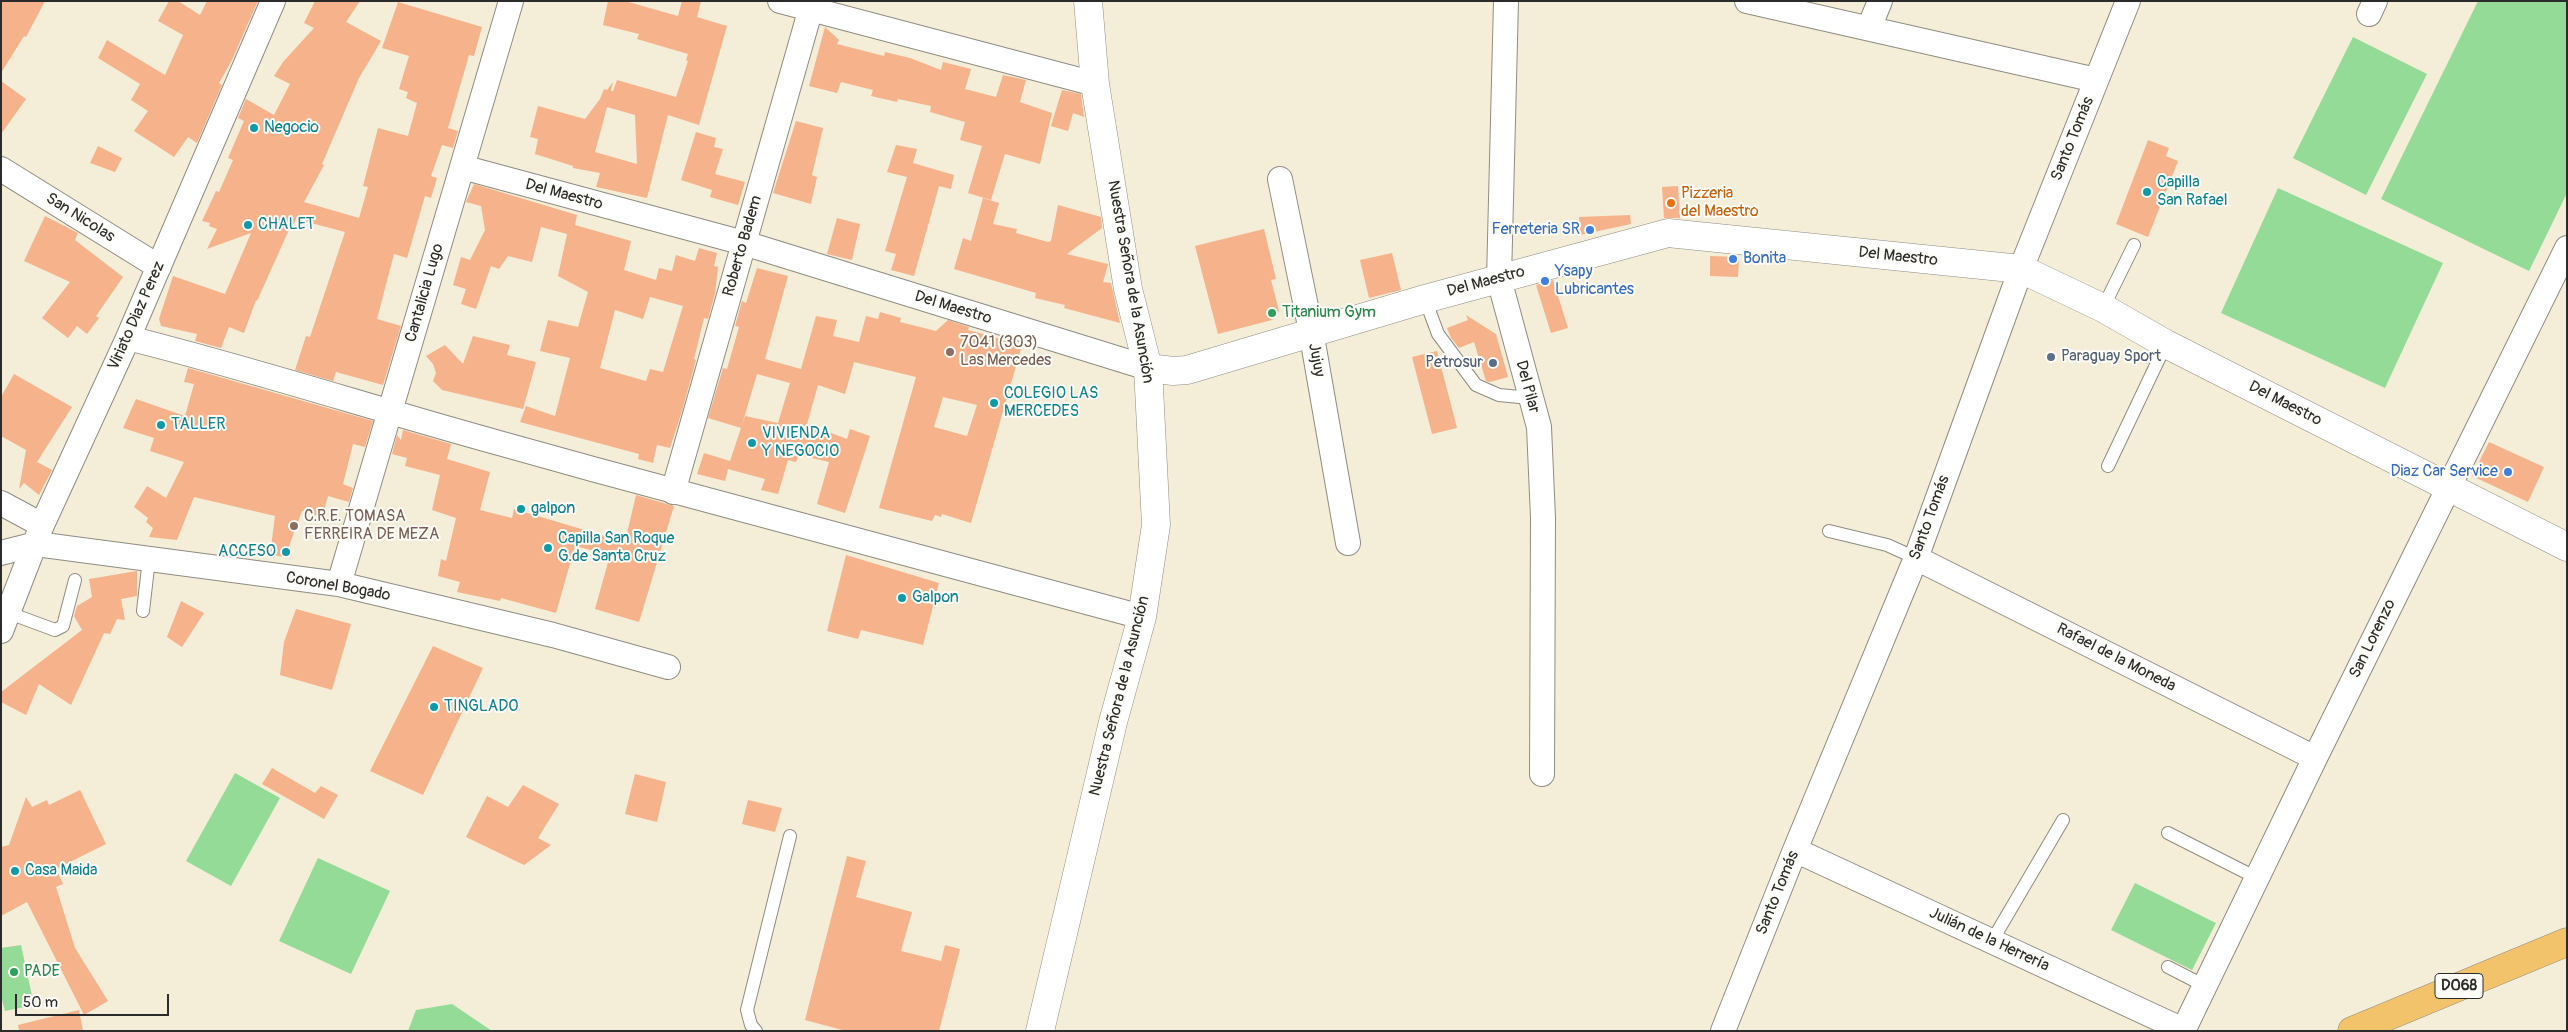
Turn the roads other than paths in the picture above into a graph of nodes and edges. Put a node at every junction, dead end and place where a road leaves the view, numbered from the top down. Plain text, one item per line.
1 (273, 1) edge
2 (511, 1) edge
3 (780, 1) edge
4 (1088, 1) edge
5 (1506, 1) edge
6 (1747, 1) edge
7 (1880, 1) edge
8 (2128, 1) edge
9 (811, 5) edge
10 (1869, 28) junction
11 (2096, 80) junction
12 (1095, 84) junction
13 (462, 167) junction
14 (1, 169) edge
15 (1280, 179) dead end
16 (744, 243) junction
17 (2134, 245) dead end
18 (2567, 248) edge
19 (159, 267) junction
20 (2021, 269) junction
21 (1499, 279) junction
22 (1424, 299) junction
23 (2103, 308) junction
24 (1311, 331) junction
25 (128, 338) junction
26 (2166, 344) junction
27 (1148, 368) junction
28 (1530, 398) junction
29 (390, 413) junction
30 (2108, 466) dead end
31 (2448, 486) junction
32 (673, 492) junction
33 (1, 503) edge
34 (1829, 531) dead end
35 (39, 535) junction
36 (1348, 543) dead end
37 (2567, 547) edge
38 (1, 553) edge
39 (1916, 558) junction
40 (149, 559) junction
41 (75, 580) dead end
42 (339, 584) junction
43 (143, 611) dead end
44 (1142, 617) junction
45 (5, 622) edge
46 (668, 667) dead end
47 (2315, 758) junction
48 (1542, 774) dead end
49 (2063, 820) dead end
50 (2168, 833) dead end
51 (790, 836) dead end
52 (1795, 850) junction
53 (2257, 878) junction
54 (1992, 941) junction
55 (2567, 942) edge
56 (2168, 967) dead end
57 (2205, 986) junction
58 (2183, 1030) edge
59 (756, 1031) edge
60 (1040, 1031) edge
61 (1723, 1031) edge
62 (2352, 1031) edge

1 - 19 street, Viriato Diaz Perez
2 - 13 street, Cantalicia Lugo
3 - 9 street
4 - 12 street, Nuestra Señora de la Asunción
5 - 21 street, Del Pilar
6 - 10 street
7 - 10 street
8 - 11 street, Santo Tomás
9 - 12 street
9 - 16 street, Roberto Badem
10 - 11 street
11 - 20 street, Santo Tomás
12 - 27 street, Nuestra Señora de la Asunción
13 - 16 street, Del Maestro
13 - 29 street, Cantalicia Lugo
14 - 19 street, San Nicolas
15 - 24 street, Jujuy
16 - 27 street, Del Maestro
16 - 32 street, Roberto Badem
17 - 23 lane
18 - 31 street, San Lorenzo
19 - 25 street, Viriato Diaz Perez
20 - 21 street, Del Maestro
20 - 23 street, Del Maestro
20 - 39 street, Santo Tomás
21 - 22 street, Del Maestro
21 - 28 street, Del Pilar
22 - 24 street, Del Maestro
22 - 28 lane
23 - 26 street, Del Maestro
24 - 27 street, Del Maestro
24 - 36 street, Jujuy
25 - 29 street
25 - 35 street, Viriato Diaz Perez
26 - 30 lane
26 - 31 street, Del Maestro
27 - 44 street, Nuestra Señora de la Asunción
28 - 48 street, Del Pilar
29 - 32 street
29 - 42 street, Cantalicia Lugo
31 - 37 street, Del Maestro
31 - 47 street, San Lorenzo
32 - 44 street
33 - 35 street
34 - 39 lane
35 - 38 street, Coronel Bogado
35 - 40 street, Coronel Bogado
35 - 45 street, Viriato Diaz Perez
39 - 47 street, Rafael de la Moneda
39 - 52 street, Santo Tomás
40 - 42 street, Coronel Bogado
40 - 43 lane
41 - 45 lane
42 - 46 street, Coronel Bogado
44 - 60 street, Nuestra Señora de la Asunción
47 - 53 street, San Lorenzo
49 - 54 lane
50 - 53 lane
51 - 59 lane
52 - 54 street, Julián de la Herrería
52 - 61 street, Santo Tomás
53 - 57 street, San Lorenzo
54 - 58 street, Julián de la Herrería
55 - 62 main road, D068
56 - 57 lane
57 - 58 street, San Lorenzo

